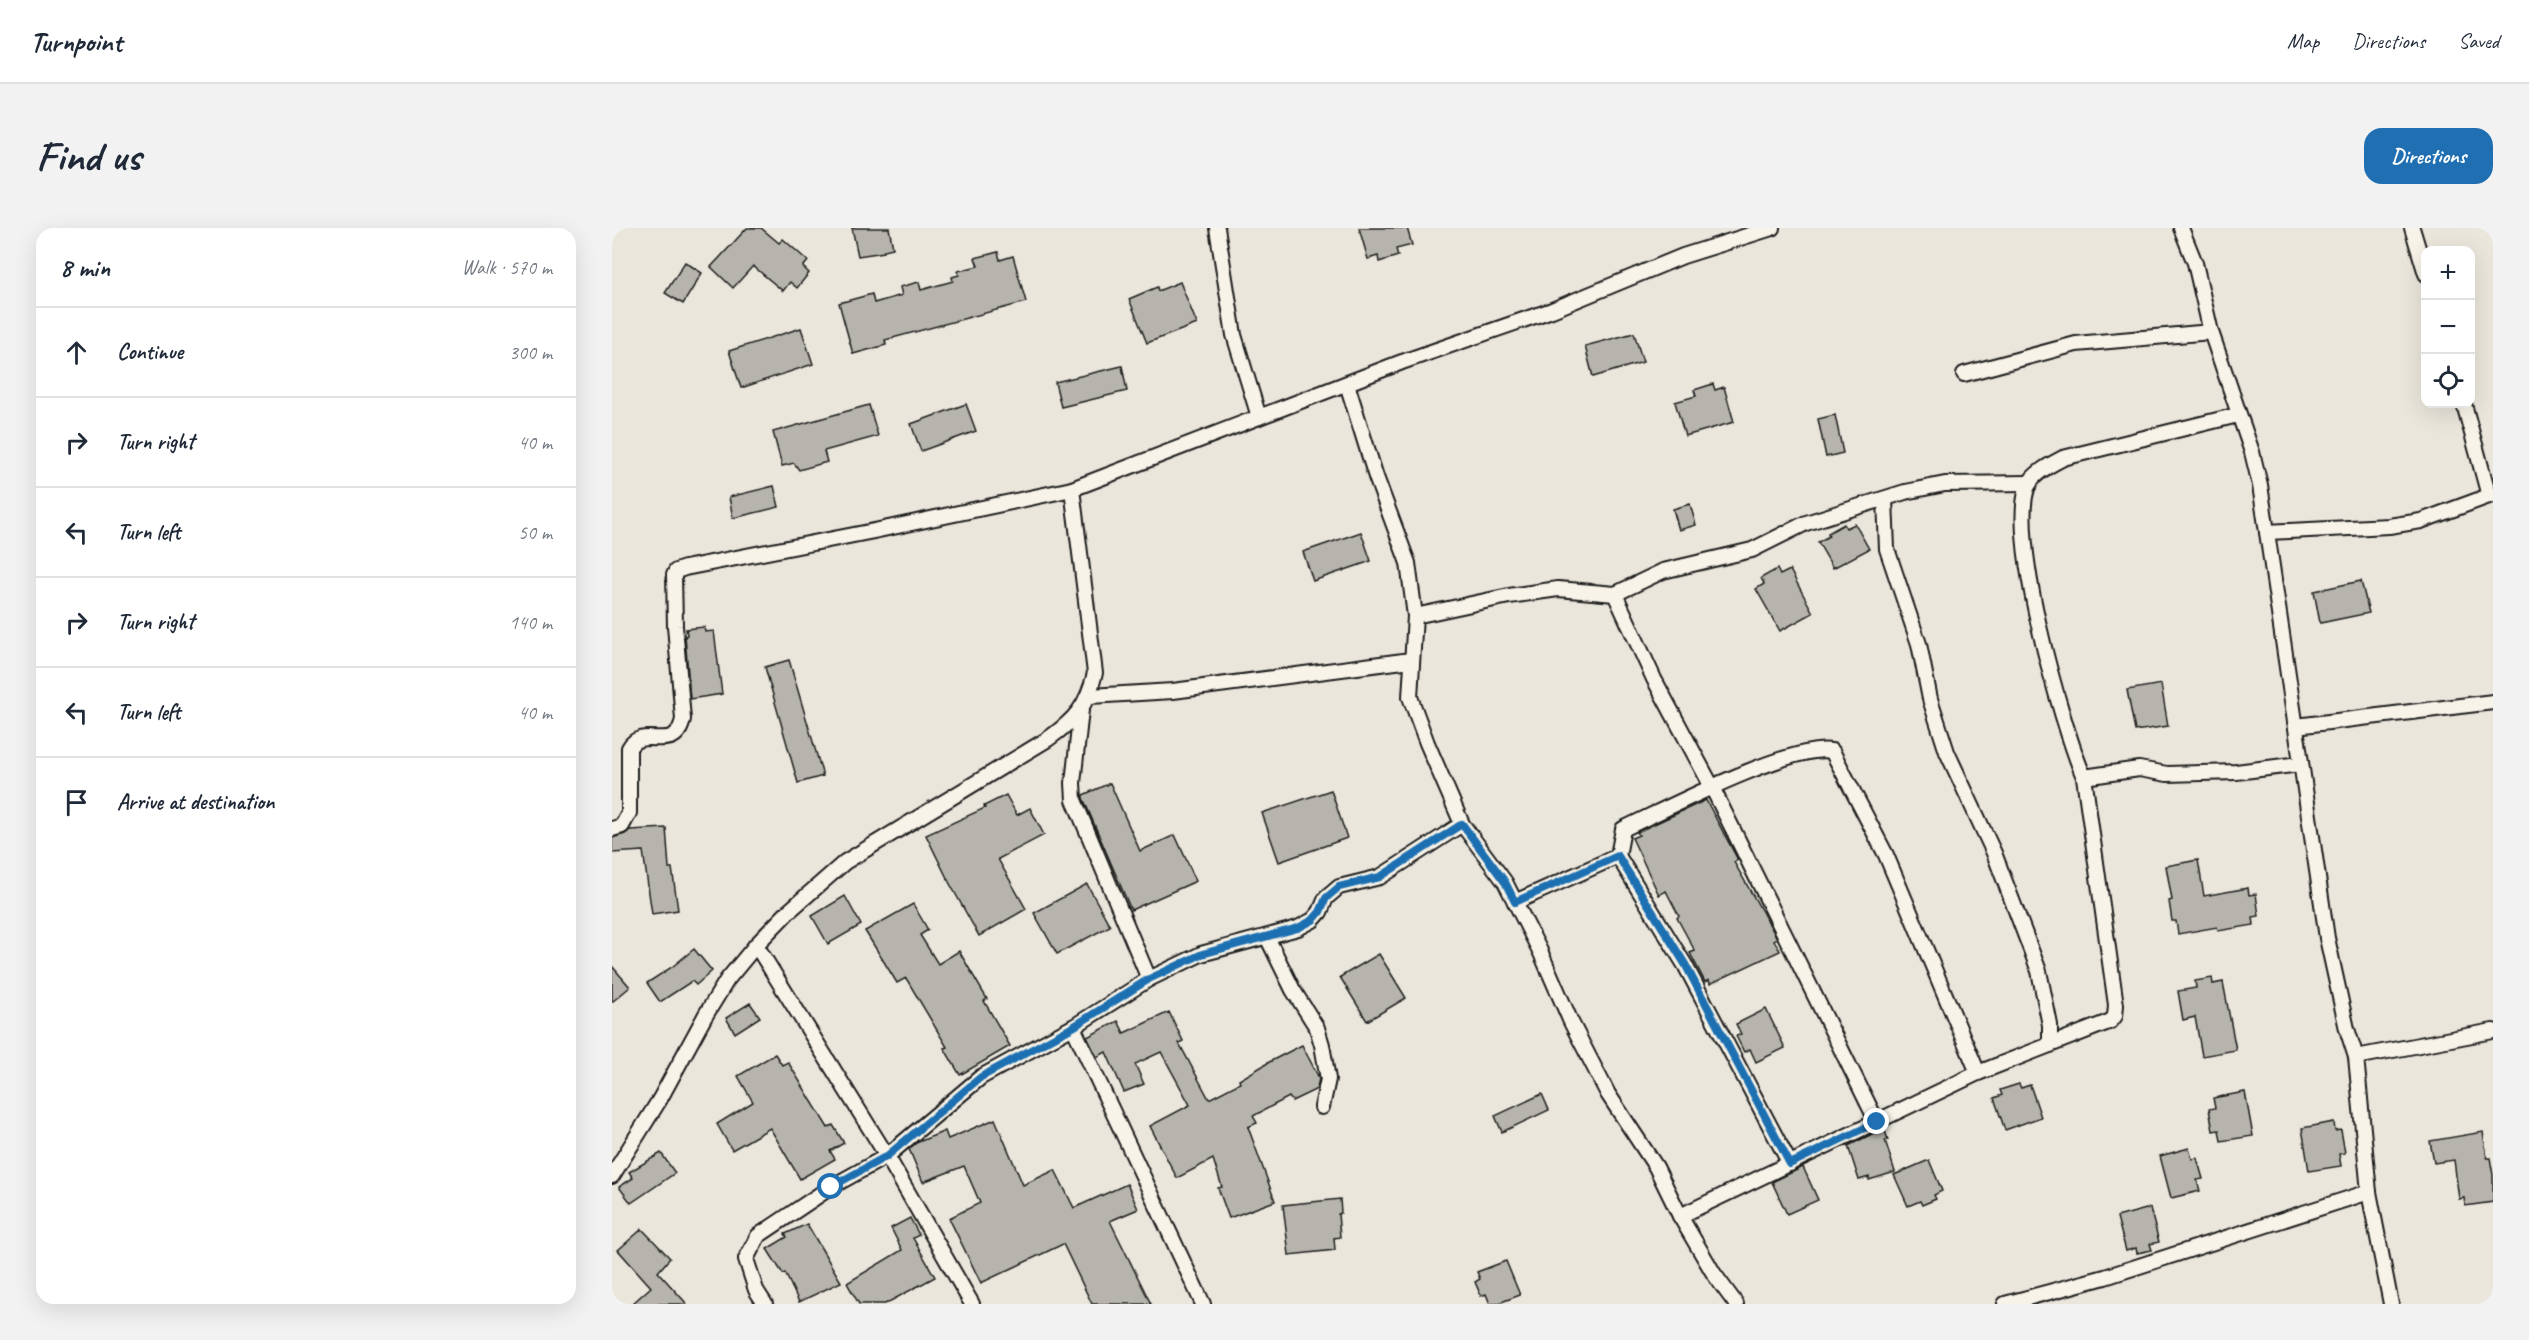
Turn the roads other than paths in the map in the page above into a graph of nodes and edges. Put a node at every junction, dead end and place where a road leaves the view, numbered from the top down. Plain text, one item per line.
1 (1216, 228) edge
2 (1772, 228) edge
3 (2181, 228) edge
4 (2412, 228) edge
5 (2421, 258) edge
6 (2211, 332) junction
7 (1964, 374) dead end
8 (1347, 384) junction
9 (2465, 408) edge
10 (2238, 415) junction
11 (1259, 417) junction
12 (2030, 483) junction
13 (1072, 489) junction
14 (2491, 496) edge
15 (1885, 499) junction
16 (2267, 532) junction
17 (1615, 594) junction
18 (1415, 616) junction
19 (1411, 660) junction
20 (1090, 696) junction
21 (2493, 702) edge
22 (1081, 710) junction
23 (2296, 726) junction
24 (2300, 764) junction
25 (2084, 777) junction
26 (1712, 787) junction
27 (1462, 824) junction
28 (612, 829) edge
29 (1618, 856) junction
30 (1515, 902) junction
31 (1267, 937) junction
32 (756, 945) junction
33 (1149, 979) junction
34 (1073, 1027) junction
35 (2493, 1031) edge
36 (2050, 1045) junction
37 (2356, 1057) junction
38 (1978, 1073) junction
39 (1322, 1107) dead end
40 (1877, 1122) junction
41 (887, 1156) junction
42 (1790, 1164) junction
43 (612, 1176) edge
44 (2369, 1191) junction
45 (1680, 1216) junction
46 (765, 1304) edge
47 (972, 1304) edge
48 (1203, 1304) edge
49 (1736, 1304) edge
50 (2005, 1304) edge
51 (2391, 1304) edge

1 - 11 street
2 - 8 street
3 - 6 street
4 - 5 street
6 - 7 street
6 - 10 street
8 - 11 street
8 - 18 street
9 - 14 street
10 - 12 street
10 - 16 street
11 - 13 street
12 - 15 street
12 - 25 street
13 - 20 street
13 - 28 street
14 - 16 street
15 - 17 street
15 - 36 street
16 - 23 street
17 - 18 street
17 - 26 street
18 - 19 street
19 - 20 street
19 - 27 street
20 - 22 street
21 - 23 street
22 - 32 street
22 - 33 street
23 - 24 street
24 - 25 street
24 - 37 street
25 - 36 street
26 - 29 street
26 - 38 street
26 - 40 street
27 - 30 street
27 - 31 street
29 - 30 street
29 - 42 street
30 - 45 street
31 - 33 street
31 - 39 street
32 - 41 street
32 - 43 street
33 - 34 street
34 - 41 street
34 - 48 street
35 - 37 street
36 - 38 street
37 - 44 street
38 - 40 street
40 - 42 street
41 - 46 street
41 - 47 street
42 - 45 street
44 - 50 street
44 - 51 street
45 - 49 street

